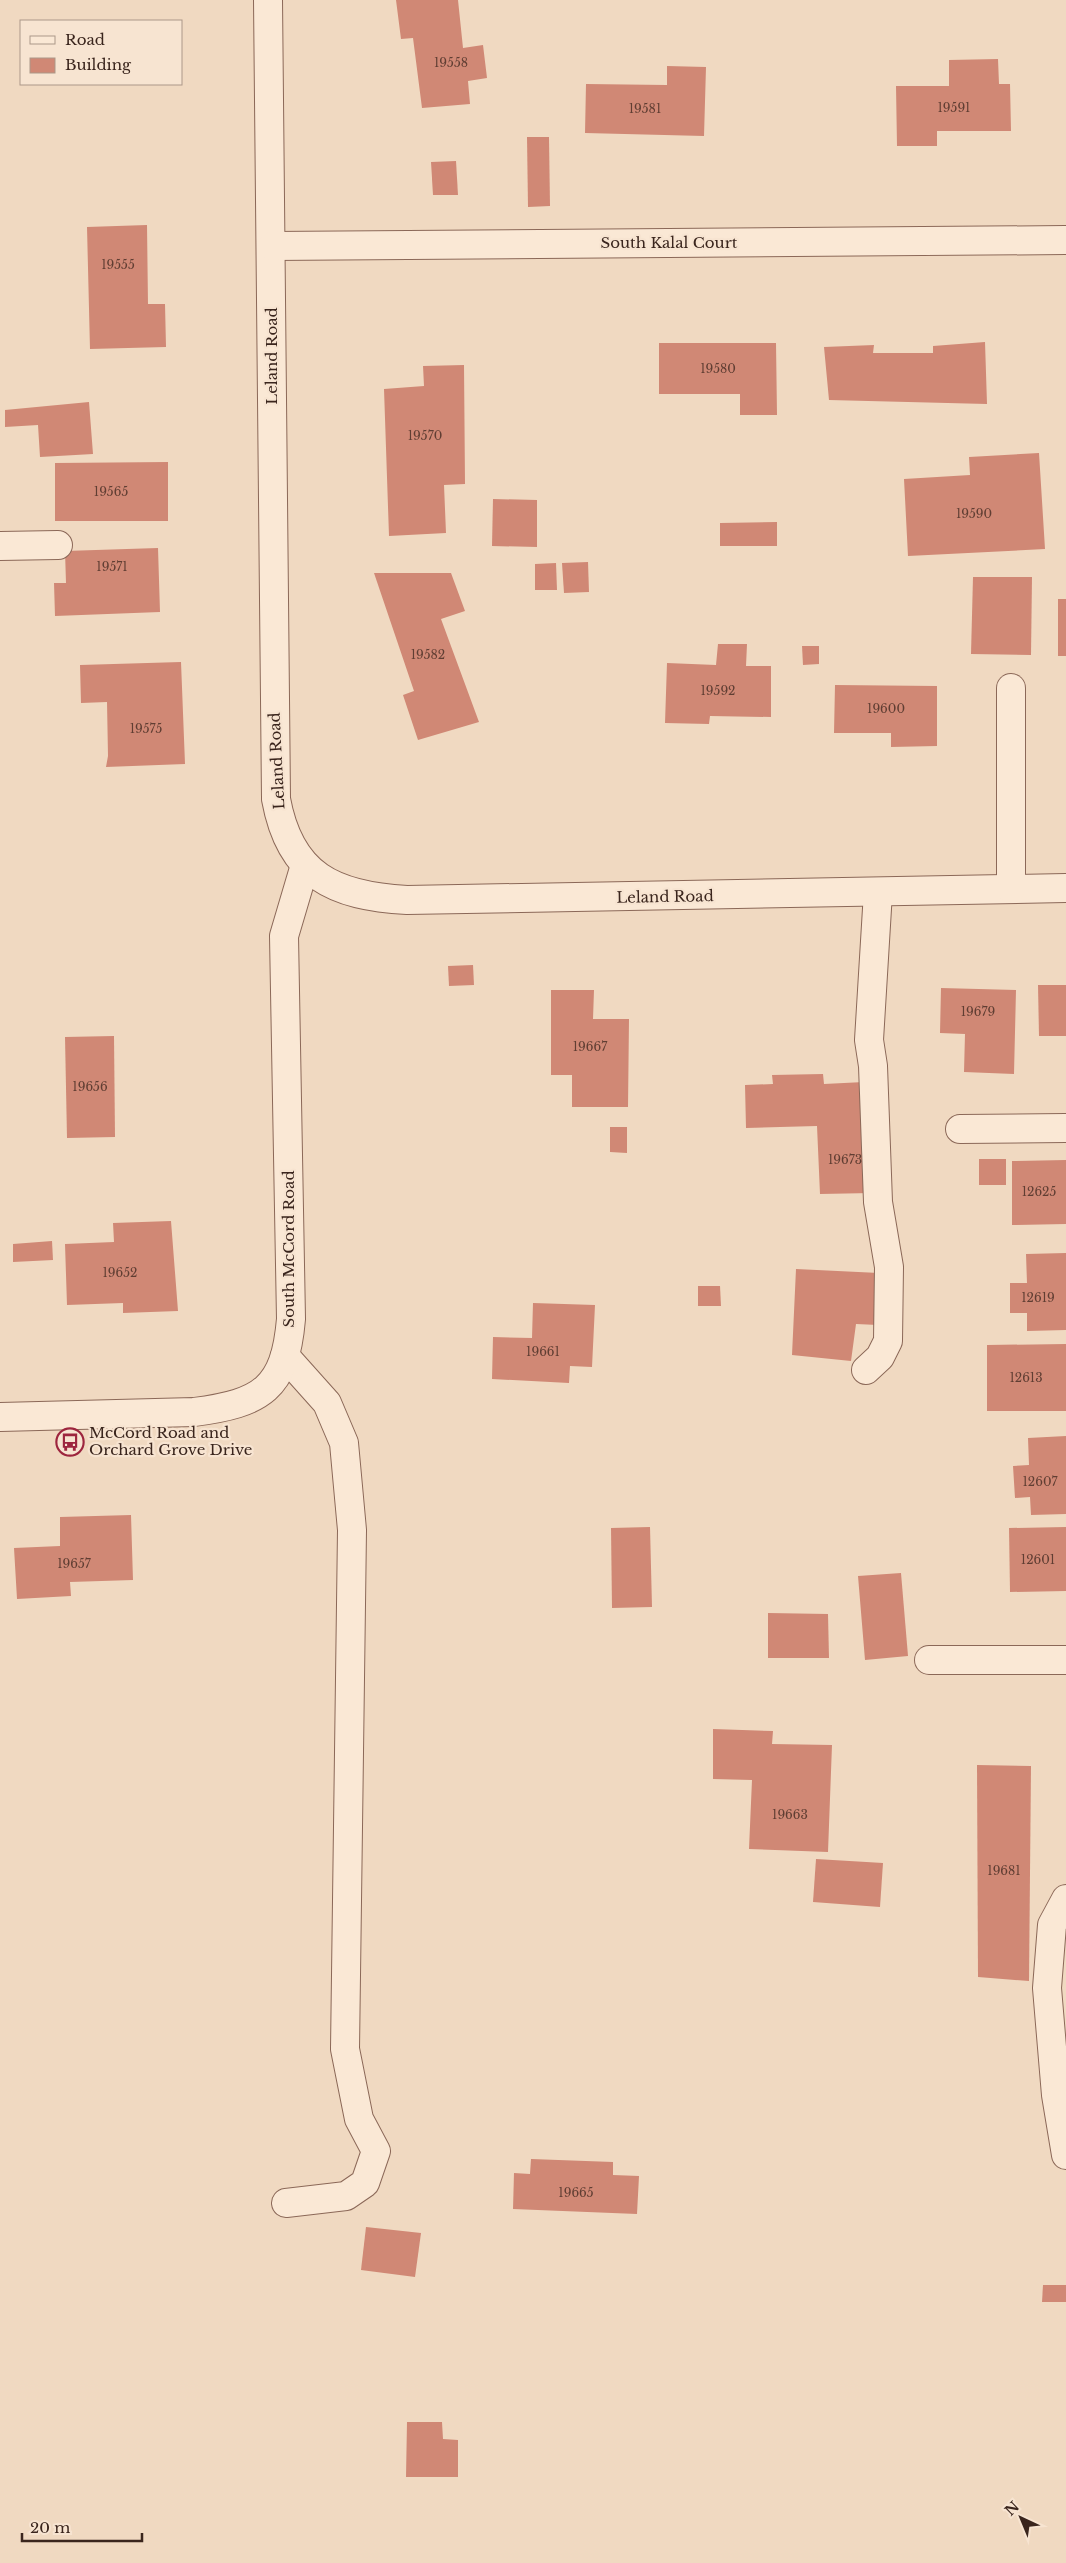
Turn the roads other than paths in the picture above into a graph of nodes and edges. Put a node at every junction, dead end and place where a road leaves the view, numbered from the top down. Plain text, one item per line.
1 (268, 0) edge
2 (1066, 240) edge
3 (272, 246) junction
4 (58, 545) dead end
5 (0, 546) edge
6 (1011, 688) dead end
7 (305, 866) junction
8 (1066, 888) edge
9 (1011, 889) junction
10 (878, 892) junction
11 (1066, 1128) edge
12 (960, 1129) dead end
13 (285, 1356) junction
14 (866, 1370) dead end
15 (0, 1417) edge
16 (929, 1660) dead end
17 (1066, 1660) edge
18 (1066, 1899) edge
19 (1066, 2155) edge
20 (286, 2203) dead end

1 - 3 street, Leland Road
2 - 3 street, South Kalal Court
3 - 7 street, Leland Road
4 - 5 street
6 - 9 street
7 - 10 street, Leland Road
7 - 13 street, South McCord Road
8 - 9 street, Leland Road
9 - 10 street, Leland Road
10 - 14 street
11 - 12 street
13 - 15 street, South McCord Road
13 - 20 street
16 - 17 street
18 - 19 street

